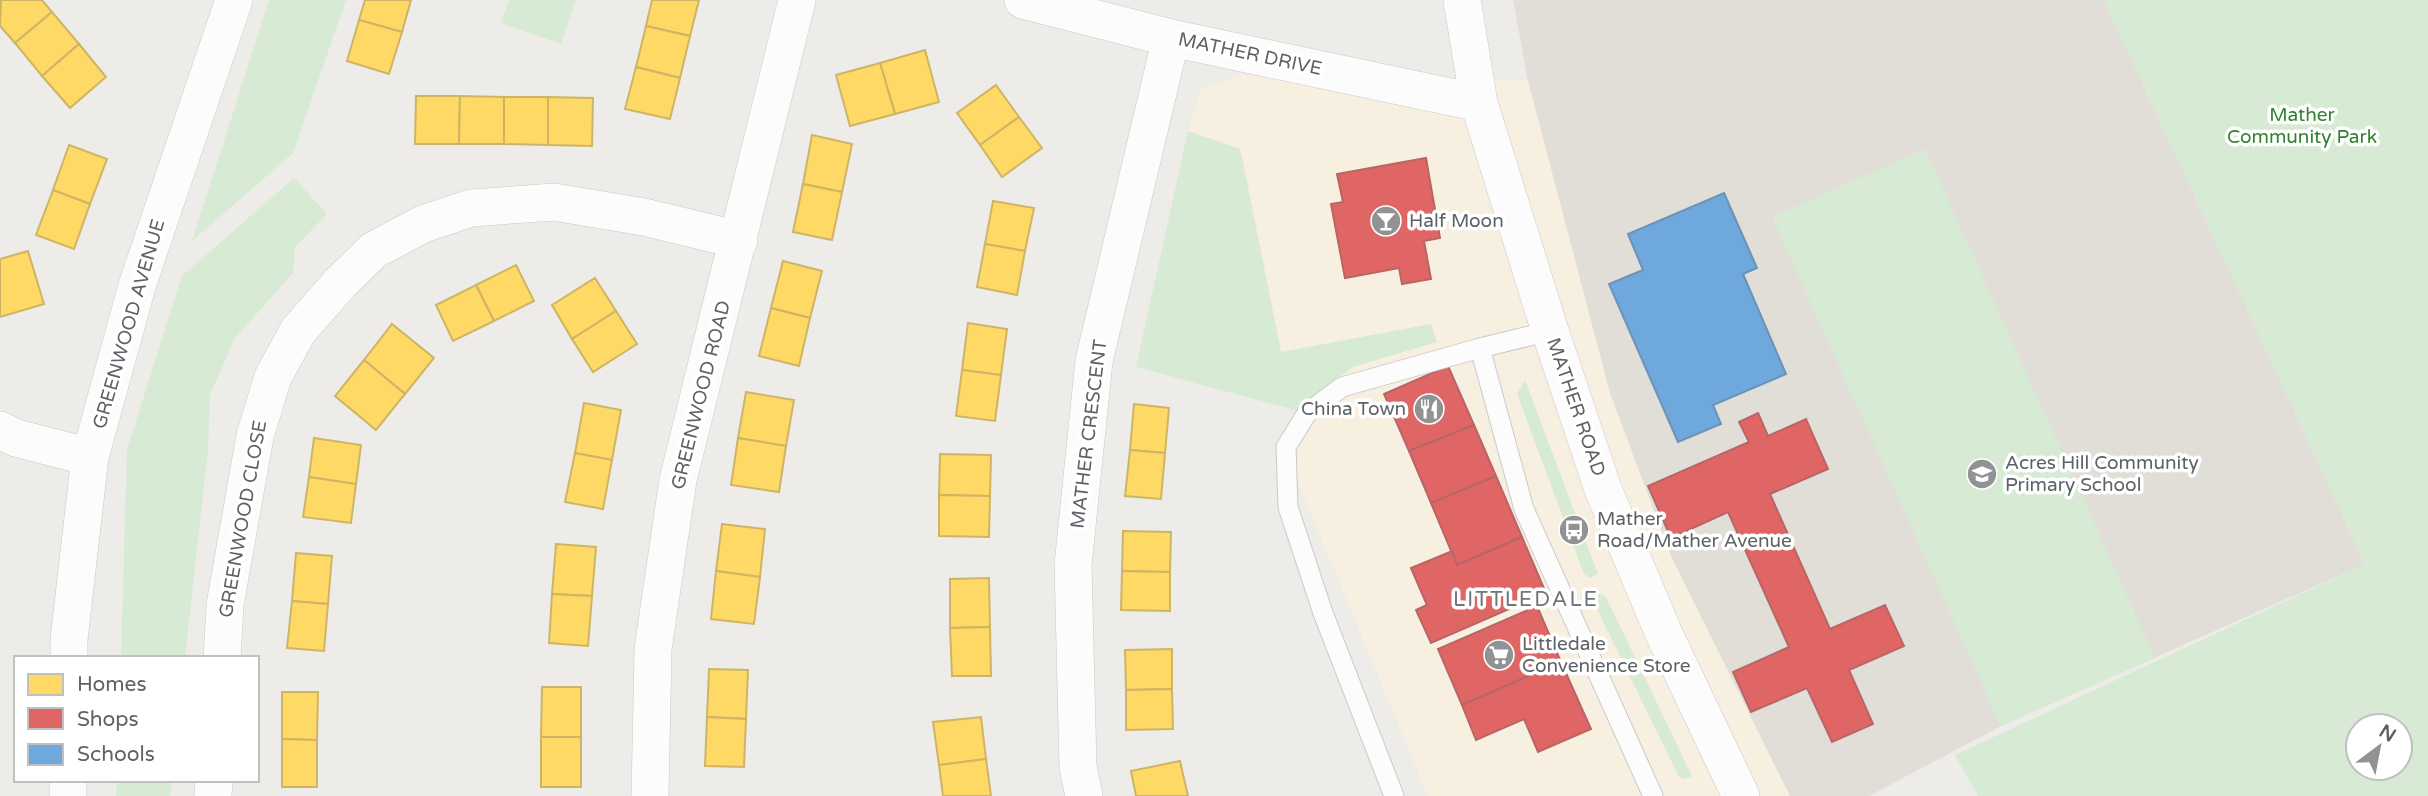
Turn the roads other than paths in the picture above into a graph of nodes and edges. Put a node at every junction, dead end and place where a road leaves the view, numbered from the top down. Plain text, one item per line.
1 (234, 0) edge
2 (797, 0) edge
3 (1023, 0) edge
4 (1462, 0) edge
5 (1171, 38) junction
6 (1479, 103) junction
7 (739, 240) junction
8 (1550, 331) junction
9 (1480, 348) junction
10 (0, 430) edge
11 (90, 457) junction
12 (69, 656) edge
13 (222, 656) edge
14 (650, 796) edge
15 (1084, 796) edge
16 (1394, 796) edge
17 (1653, 796) edge
18 (1741, 796) edge

1 - 11 street, GREENWOOD AVENUE
2 - 7 street, GREENWOOD ROAD
3 - 5 street, MATHER DRIVE
4 - 6 street, MATHER ROAD
5 - 6 street, MATHER DRIVE
5 - 15 street, MATHER CRESCENT
6 - 8 street, MATHER ROAD
7 - 13 street, GREENWOOD CLOSE
7 - 14 street, GREENWOOD ROAD
8 - 9 lane
8 - 18 street, MATHER ROAD
9 - 16 lane
9 - 17 lane
10 - 11 street
11 - 12 street, GREENWOOD AVENUE

